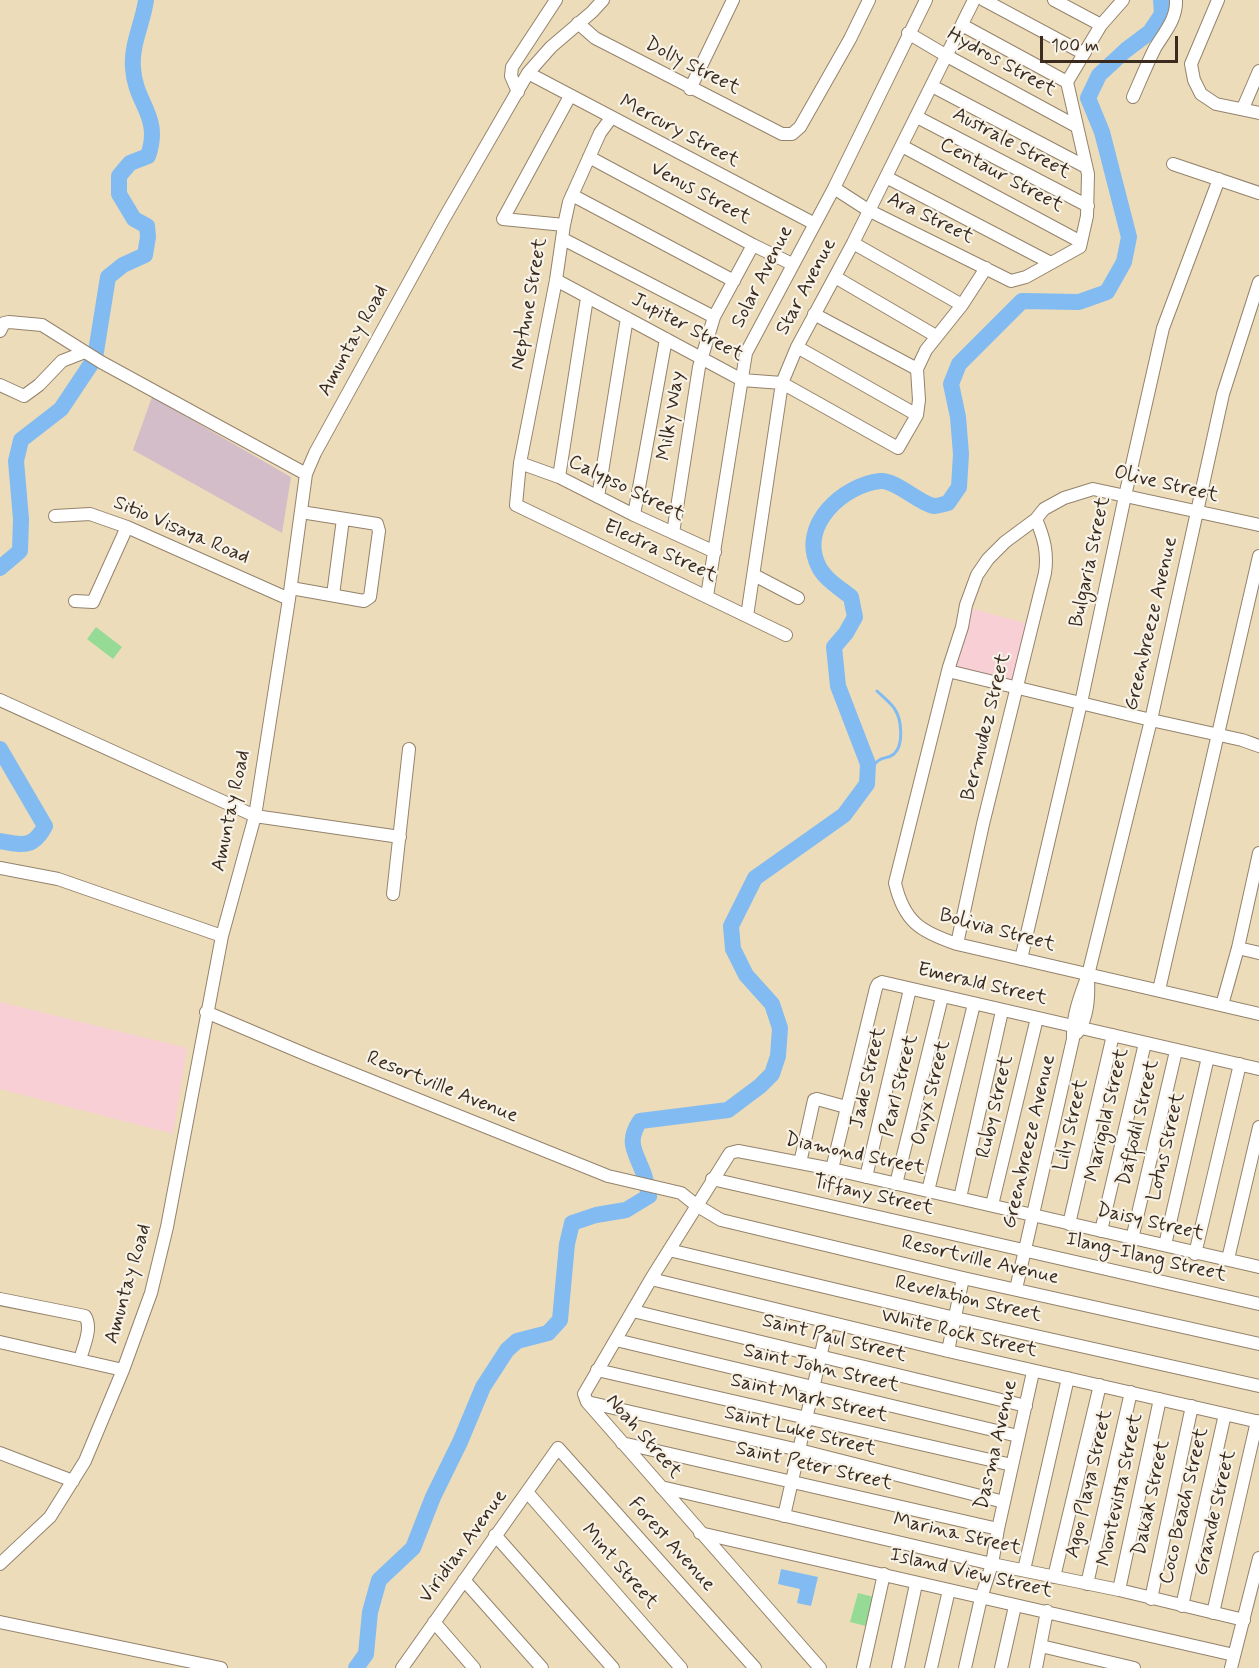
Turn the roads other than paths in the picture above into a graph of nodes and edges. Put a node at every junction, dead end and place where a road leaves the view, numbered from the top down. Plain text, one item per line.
1 (556, 0) edge
2 (603, 0) edge
3 (733, 0) edge
4 (869, 0) edge
5 (926, 0) edge
6 (974, 0) edge
7 (984, 0) edge
8 (1054, 0) edge
9 (1122, 0) edge
10 (1176, 0) edge
11 (1218, 0) edge
12 (578, 23) junction
13 (962, 25) junction
14 (1101, 25) junction
15 (908, 33) junction
16 (1083, 53) junction
17 (947, 56) junction
18 (1259, 71) edge
19 (528, 73) junction
20 (1067, 82) junction
21 (932, 86) junction
22 (690, 89) junction
23 (518, 92) junction
24 (570, 96) junction
25 (1133, 97) dead end
26 (1243, 108) junction
27 (1259, 113) edge
28 (917, 117) junction
29 (611, 118) junction
30 (1076, 126) junction
31 (902, 146) junction
32 (589, 157) junction
33 (1173, 164) dead end
34 (1086, 167) junction
35 (886, 177) junction
36 (1219, 179) junction
37 (834, 188) junction
38 (1259, 193) edge
39 (572, 195) junction
40 (1088, 206) junction
41 (868, 210) junction
42 (813, 224) junction
43 (564, 225) junction
44 (563, 239) junction
45 (1081, 242) junction
46 (853, 243) junction
47 (753, 245) junction
48 (1051, 263) junction
49 (792, 264) junction
50 (986, 268) junction
51 (835, 277) junction
52 (556, 280) junction
53 (734, 281) junction
54 (1259, 282) edge
55 (587, 298) junction
56 (962, 305) junction
57 (814, 314) junction
58 (714, 317) junction
59 (627, 318) junction
60 (0, 331) edge
61 (936, 336) junction
62 (666, 339) junction
63 (797, 347) junction
64 (87, 353) junction
65 (702, 358) junction
66 (917, 369) junction
67 (742, 380) junction
68 (782, 383) junction
69 (0, 385) edge
70 (917, 415) junction
71 (520, 463) junction
72 (306, 474) junction
73 (560, 477) junction
74 (1125, 496) junction
75 (597, 497) junction
76 (516, 505) joint
77 (301, 512) junction
78 (1198, 513) junction
79 (634, 515) junction
80 (55, 516) dead end
81 (343, 519) junction
82 (1036, 519) junction
83 (1259, 525) edge
84 (127, 527) junction
85 (673, 533) junction
86 (715, 552) junction
87 (1259, 556) edge
88 (754, 575) junction
89 (290, 594) junction
90 (333, 596) junction
91 (707, 596) junction
92 (798, 598) dead end
93 (75, 601) dead end
94 (747, 616) junction
95 (786, 635) dead end
96 (948, 671) junction
97 (1016, 688) junction
98 (1, 700) edge
99 (1081, 704) junction
100 (1150, 720) junction
101 (1219, 736) junction
102 (1259, 746) edge
103 (409, 749) dead end
104 (255, 816) junction
105 (400, 837) junction
106 (1259, 853) edge
107 (0, 868) edge
108 (393, 894) dead end
109 (222, 936) junction
110 (957, 945) junction
111 (1238, 948) junction
112 (1259, 953) edge
113 (1021, 959) junction
114 (1088, 975) junction
115 (910, 989) junction
116 (1159, 990) junction
117 (942, 997) junction
118 (974, 1004) junction
119 (1222, 1005) junction
120 (1002, 1011) junction
121 (206, 1012) junction
122 (1259, 1014) edge
123 (1037, 1018) junction
124 (1076, 1030) junction
125 (1113, 1035) junction
126 (1145, 1043) junction
127 (1176, 1051) junction
128 (1208, 1057) junction
129 (1240, 1064) junction
130 (1259, 1069) edge
131 (846, 1107) junction
132 (1259, 1127) edge
133 (800, 1163) junction
134 (832, 1169) junction
135 (866, 1177) junction
136 (712, 1179) junction
137 (896, 1184) junction
138 (928, 1191) junction
139 (960, 1198) junction
140 (696, 1205) junction
141 (992, 1205) junction
142 (1032, 1215) junction
143 (1069, 1224) junction
144 (1101, 1232) junction
145 (1132, 1239) junction
146 (1165, 1245) junction
147 (669, 1250) junction
148 (1025, 1251) junction
149 (1195, 1254) junction
150 (1228, 1259) junction
151 (1259, 1267) edge
152 (963, 1278) junction
153 (651, 1279) junction
154 (1016, 1289) junction
155 (0, 1299) edge
156 (1259, 1304) edge
157 (633, 1311) junction
158 (956, 1318) junction
159 (828, 1323) junction
160 (615, 1340) junction
161 (0, 1342) edge
162 (1259, 1344) edge
163 (948, 1352) junction
164 (821, 1355) junction
165 (80, 1360) junction
166 (123, 1370) junction
167 (597, 1370) junction
168 (1033, 1371) junction
169 (1068, 1378) junction
170 (1100, 1385) junction
171 (813, 1386) junction
172 (1259, 1386) edge
173 (1131, 1392) junction
174 (1160, 1399) junction
175 (587, 1402) junction
176 (1026, 1406) junction
177 (1192, 1406) junction
178 (1225, 1414) junction
179 (806, 1418) junction
180 (1258, 1421) edge
181 (1018, 1436) junction
182 (622, 1443) junction
183 (558, 1448) joint
184 (799, 1450) junction
185 (0, 1453) edge
186 (1012, 1465) junction
187 (73, 1481) junction
188 (792, 1482) junction
189 (661, 1487) junction
190 (527, 1492) junction
191 (1004, 1502) junction
192 (784, 1516) junction
193 (998, 1529) junction
194 (700, 1533) junction
195 (495, 1535) junction
196 (1259, 1558) edge
197 (0, 1564) edge
198 (992, 1564) junction
199 (1024, 1570) junction
200 (884, 1574) junction
201 (1054, 1577) junction
202 (464, 1580) junction
203 (916, 1584) junction
204 (1087, 1584) junction
205 (1255, 1587) edge
206 (949, 1590) junction
207 (1119, 1590) junction
208 (981, 1598) junction
209 (1150, 1599) junction
210 (1015, 1606) junction
211 (1182, 1606) junction
212 (1047, 1611) junction
213 (1213, 1613) junction
214 (1244, 1620) junction
215 (0, 1622) edge
216 (434, 1622) junction
217 (1041, 1646) junction
218 (1234, 1655) junction
219 (752, 1667) edge
220 (221, 1668) edge
221 (402, 1668) edge
222 (474, 1668) edge
223 (542, 1668) edge
224 (613, 1668) edge
225 (681, 1668) edge
226 (820, 1668) edge
227 (863, 1668) edge
228 (898, 1668) edge
229 (931, 1668) edge
230 (965, 1668) edge
231 (1001, 1668) edge
232 (1036, 1668) edge
233 (1134, 1668) edge
234 (1230, 1668) edge

1 - 23 street
2 - 12 street
3 - 22 street
4 - 22 street, Dolly Street
5 - 15 street, Solar Avenue
6 - 13 street, Star Avenue
7 - 16 street
8 - 14 street
9 - 14 street
10 - 25 street
11 - 26 street
12 - 19 street
12 - 22 street, Dolly Street
13 - 17 street, Star Avenue
13 - 20 street
14 - 16 street
15 - 17 street, Hydros Street
15 - 37 street, Solar Avenue
16 - 20 street
17 - 21 street, Star Avenue
17 - 30 street, Hydros Street
18 - 26 street
19 - 23 street, Amuntay Road
19 - 24 street, Mercury Street
20 - 30 street
21 - 28 street, Star Avenue
21 - 34 street
23 - 72 street, Amuntay Road
24 - 29 street, Mercury Street
24 - 43 street
26 - 27 street
28 - 31 street, Star Avenue
28 - 40 street, Australe Street
29 - 32 street, Neptune Street
29 - 42 street, Mercury Street
30 - 34 street
31 - 35 street, Star Avenue
31 - 45 street, Centaur Street
32 - 39 street, Neptune Street
32 - 47 street, Venus Street
33 - 36 street
34 - 40 street
35 - 41 street, Star Avenue
35 - 48 street
36 - 38 street
36 - 74 street, Bulgaria Street
37 - 41 street, Ara Street
37 - 42 street, Solar Avenue
39 - 43 street, Neptune Street
39 - 53 street
40 - 45 street
41 - 46 street, Star Avenue
41 - 50 street, Ara Street
42 - 49 street, Solar Avenue
43 - 44 street, Neptune Street
44 - 52 street, Neptune Street
44 - 58 street
45 - 48 street
46 - 51 street, Star Avenue
46 - 56 street
47 - 49 street, Venus Street
47 - 53 street, Milky Way
48 - 50 street, Ara Street
49 - 67 street, Solar Avenue
50 - 56 street
51 - 57 street, Star Avenue
51 - 61 street
52 - 55 street, Jupiter Street
52 - 71 street, Neptune Street
53 - 58 street, Milky Way
54 - 78 street, Greenbreeze Avenue
55 - 59 street, Jupiter Street
55 - 73 street
56 - 61 street
57 - 63 street, Star Avenue
57 - 66 street
58 - 65 street, Milky Way
59 - 62 street, Jupiter Street
59 - 75 street
60 - 64 street
61 - 66 street
62 - 65 street, Jupiter Street
62 - 79 street
63 - 68 street, Star Avenue
63 - 70 street
64 - 69 street
64 - 72 street
65 - 67 street, Jupiter Street
65 - 85 street, Milky Way
66 - 70 street
67 - 68 street, Jupiter Street
67 - 86 street, Solar Avenue
68 - 70 street, Jupiter Street
68 - 88 street, Star Avenue
71 - 73 street, Calypso Street
71 - 76 street, Neptune Street
72 - 77 street, Amuntay Road
73 - 75 street, Calypso Street
74 - 78 street, Olive Street
74 - 82 street, Olive Street
74 - 99 street, Bulgaria Street
75 - 79 street, Calypso Street
76 - 91 street, Electra Street
77 - 81 street
77 - 89 street, Amuntay Road
78 - 83 street, Olive Street
78 - 100 street, Greenbreeze Avenue
79 - 85 street, Calypso Street
80 - 84 street, Sitio Visaya Road
81 - 90 street
81 - 90 street, Sitio Visaya Road
82 - 96 street, Olive Street
82 - 97 street, Bermudez Street
84 - 89 street, Sitio Visaya Road
84 - 93 street
85 - 86 street, Calypso Street
86 - 91 street, Solar Avenue
87 - 101 street
88 - 92 street
88 - 94 street, Star Avenue
89 - 90 street, Sitio Visaya Road
89 - 104 street, Amuntay Road
91 - 94 street, Electra Street
94 - 95 street, Electra Street
96 - 97 street
96 - 110 street, Bolivia Street
97 - 99 street
97 - 110 street, Bermudez Street
98 - 104 street
99 - 100 street
99 - 113 street, Bulgaria Street
100 - 101 street
100 - 114 street, Greenbreeze Avenue
101 - 102 street
101 - 116 street
103 - 105 street
104 - 105 street
104 - 109 street, Amuntay Road
105 - 108 street
106 - 111 street
107 - 109 street
109 - 121 street, Amuntay Road
110 - 113 street, Bolivia Street
111 - 112 street
111 - 119 street
113 - 114 street, Bolivia Street
114 - 116 street, Bolivia Street
114 - 124 street, Greenbreeze Avenue
115 - 117 street, Emerald Street
115 - 131 street, Emerald Street
115 - 135 street, Jade Street
116 - 119 street, Bolivia Street
117 - 118 street, Emerald Street
117 - 137 street, Pearl Street
118 - 120 street, Emerald Street
118 - 138 street, Onyx Street
119 - 122 street, Bolivia Street
120 - 123 street, Emerald Street
120 - 139 street
121 - 140 street, Resortville Avenue
121 - 166 street, Amuntay Road
123 - 124 street, Emerald Street
123 - 141 street, Ruby Street
124 - 125 street, Emerald Street
124 - 142 street, Greenbreeze Avenue
125 - 126 street, Emerald Street
125 - 143 street, Lily Street
126 - 127 street, Emerald Street
126 - 144 street, Marigold Street
127 - 128 street, Emerald Street
127 - 145 street, Daffodil Street
128 - 129 street, Emerald Street
128 - 146 street, Lotus Street
129 - 130 street, Emerald Street
129 - 149 street
131 - 133 street
131 - 134 street
132 - 150 street
133 - 134 street, Diamond Street
133 - 136 street, Diamond Street
134 - 135 street, Diamond Street
135 - 137 street, Diamond Street
136 - 140 street, Diamond Street
136 - 148 street, Tiffany Street
137 - 138 street, Diamond Street
138 - 139 street, Diamond Street
139 - 141 street, Diamond Street
140 - 147 street, Noah Street
140 - 152 street, Resortville Avenue
141 - 142 street, Diamond Street
142 - 143 street, Daisy Street
142 - 148 street, Greenbreeze Avenue
143 - 144 street, Daisy Street
144 - 145 street, Daisy Street
145 - 146 street, Daisy Street
146 - 149 street, Daisy Street
147 - 153 street, Noah Street
147 - 158 street, Revelation Street
148 - 154 street, Greenbreeze Avenue
148 - 156 street, Ilang-Ilang Street
149 - 150 street, Daisy Street
150 - 151 street, Daisy Street
152 - 154 street, Resortville Avenue
152 - 158 street
153 - 157 street, Noah Street
153 - 159 street, White Rock Street
154 - 162 street, Resortville Avenue
155 - 165 street
157 - 160 street, Noah Street
157 - 164 street, Saint Paul Street
158 - 163 street
158 - 172 street, Revelation Street
159 - 163 street, White Rock Street
159 - 164 street
160 - 167 street, Noah Street
160 - 171 street, Saint John Street
161 - 165 street
163 - 168 street, White Rock Street
164 - 171 street
164 - 176 street, Saint Paul Street
165 - 166 street
166 - 187 street, Amuntay Road
167 - 175 street, Noah Street
167 - 179 street, Saint Mark Street
168 - 169 street, White Rock Street
168 - 176 street, Dasma Avenue
169 - 170 street, White Rock Street
169 - 199 street
170 - 173 street, White Rock Street
170 - 201 street
171 - 179 street
171 - 181 street, Saint John Street
173 - 174 street, White Rock Street
173 - 204 street, Agoo Playa Street
174 - 177 street, White Rock Street
174 - 207 street, Montevista Street
175 - 182 street, Noah Street
175 - 184 street, Saint Luke Street
176 - 181 street, Dasma Avenue
177 - 178 street, White Rock Street
177 - 209 street, Dakak Street
178 - 180 street, White Rock Street
178 - 211 street, Coco Beach Street
179 - 184 street
179 - 186 street, Saint Mark Street
180 - 213 street, Grande Street
181 - 186 street, Dasma Avenue
182 - 188 street, Saint Peter Street
182 - 189 street, Noah Street
183 - 190 street, Viridian Avenue
183 - 219 street, Forest Avenue
184 - 188 street
184 - 191 street, Saint Luke Street
185 - 187 street
186 - 191 street, Dasma Avenue
187 - 197 street, Amuntay Road
188 - 192 street
188 - 193 street, Saint Peter Street
189 - 192 street, Marina Street
189 - 194 street, Noah Street
190 - 195 street, Viridian Avenue
190 - 225 street, Mint Street
191 - 193 street, Dasma Avenue
192 - 198 street, Marina Street
193 - 198 street, Dasma Avenue
194 - 200 street, Island View Street
194 - 226 street, Noah Street
195 - 202 street, Viridian Avenue
195 - 224 street
196 - 205 street
198 - 199 street, Marina Street
198 - 208 street, Dasma Avenue
199 - 201 street, Marina Street
200 - 203 street, Island View Street
200 - 227 street
201 - 204 street, Marina Street
202 - 216 street, Viridian Avenue
202 - 223 street
203 - 206 street, Island View Street
203 - 228 street
204 - 207 street, Marina Street
205 - 214 street
206 - 208 street, Island View Street
206 - 229 street
207 - 209 street, Marina Street
208 - 210 street, Island View Street
208 - 230 street, Dasma Avenue
209 - 211 street, Marina Street
210 - 212 street, Island View Street
210 - 231 street
211 - 213 street, Marina Street
212 - 217 street
212 - 218 street, Island View Street
213 - 214 street, Marina Street
214 - 218 street
215 - 220 street
216 - 221 street, Viridian Avenue
216 - 222 street
217 - 232 street
217 - 233 street
218 - 234 street

